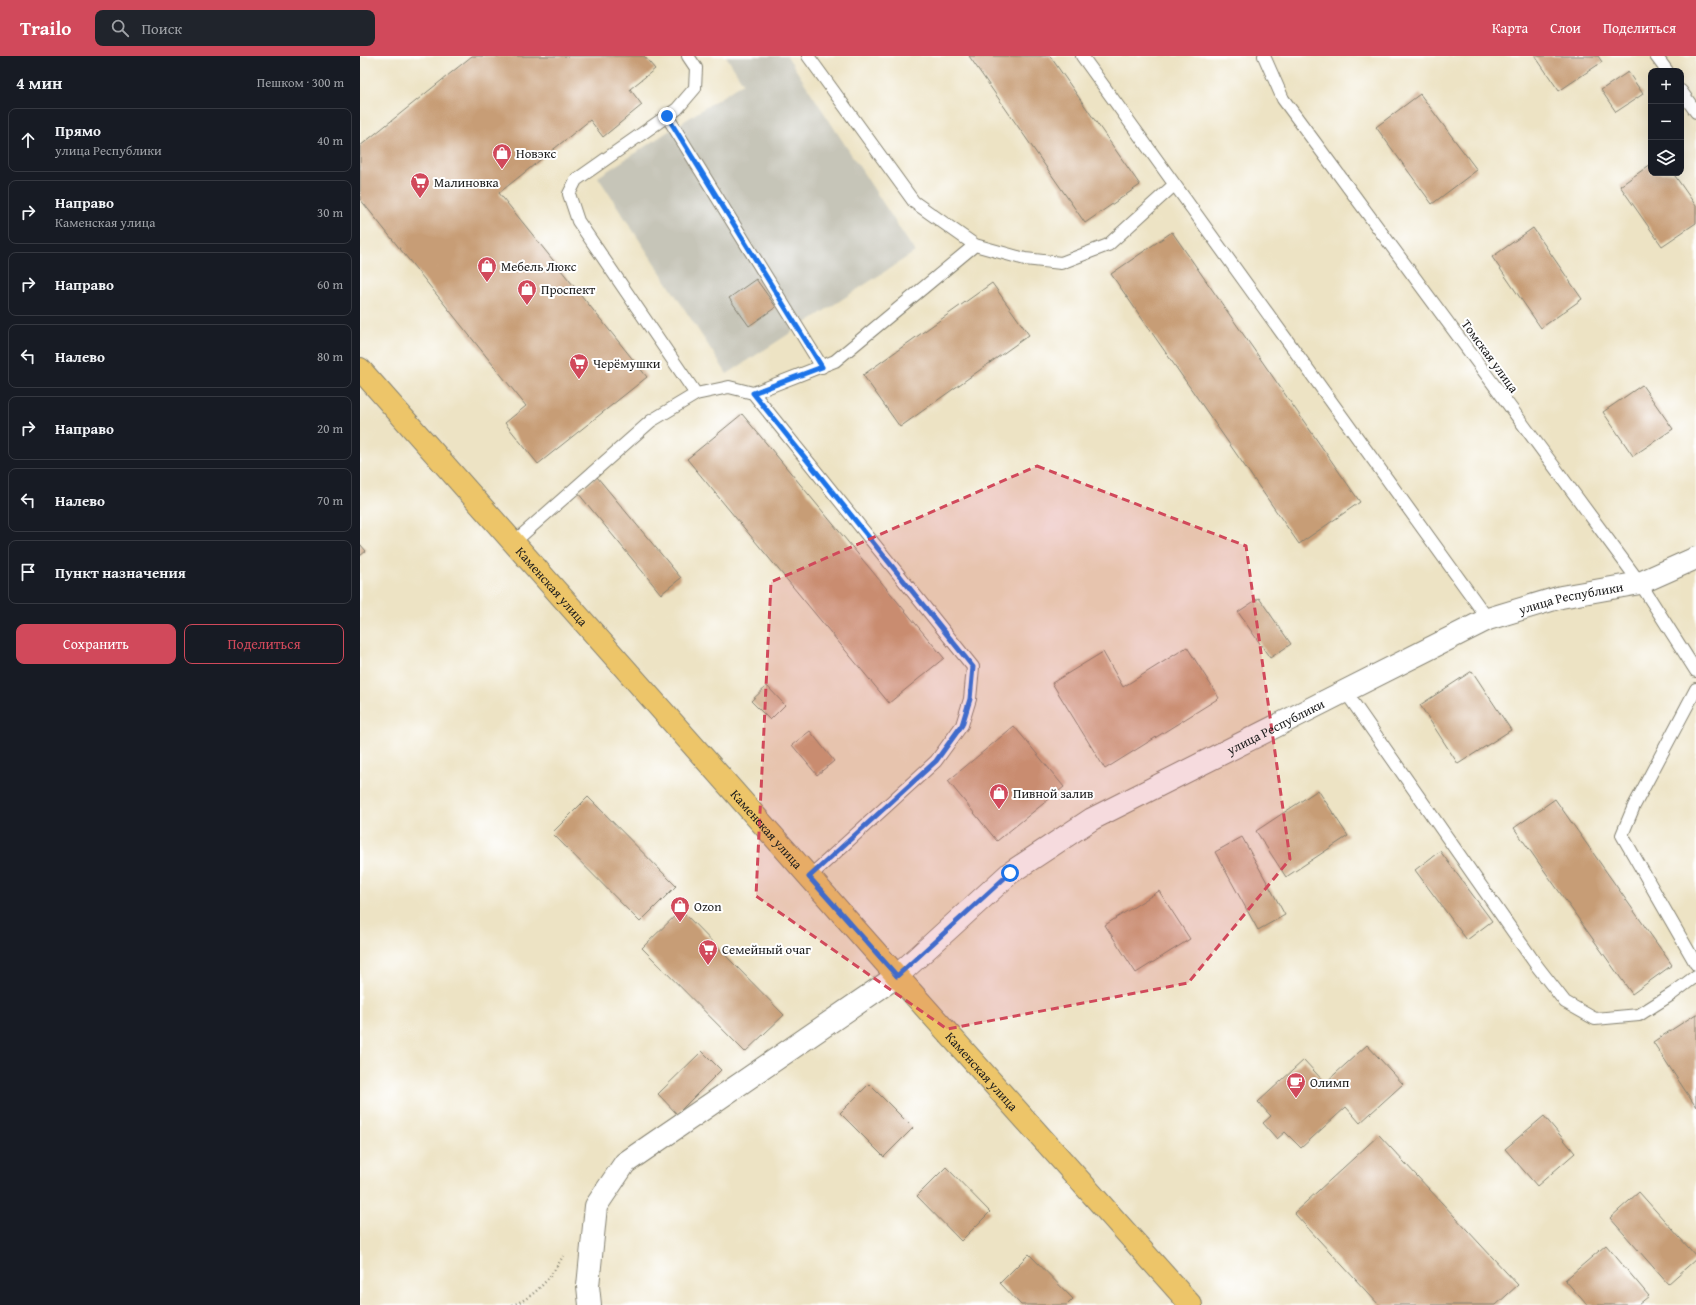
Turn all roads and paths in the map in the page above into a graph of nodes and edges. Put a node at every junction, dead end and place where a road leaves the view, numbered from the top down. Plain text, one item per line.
1 (688, 56) edge
2 (808, 56) edge
3 (1082, 56) edge
4 (1264, 56) edge
5 (1656, 56) edge
6 (1665, 68) edge
7 (1684, 95) edge
8 (1696, 112) edge
9 (667, 116) junction
10 (1174, 185) junction
11 (974, 245) junction
12 (822, 367) junction
13 (360, 369) edge
14 (753, 393) junction
15 (696, 394) junction
16 (514, 543) junction
17 (1696, 558) edge
18 (1640, 583) junction
19 (1488, 619) junction
20 (1696, 672) edge
21 (1696, 689) edge
22 (1345, 691) junction
23 (809, 877) junction
24 (1696, 964) edge
25 (897, 976) junction
26 (1696, 976) edge
27 (564, 1253) dead end
28 (589, 1295) edge
29 (512, 1305) edge
30 (603, 1305) edge
31 (1192, 1305) edge

1 - 9 lane
2 - 11 lane
3 - 10 lane
4 - 18 lane, Томская улица
5 - 6 lane
7 - 8 lane
9 - 12 lane
9 - 15 lane
10 - 11 lane
10 - 19 lane
11 - 12 lane
12 - 14 lane
13 - 16 main road, Каменская улица
14 - 15 lane
14 - 23 lane
15 - 16 lane
16 - 23 main road, Каменская улица
17 - 18 street, улица Республики
18 - 19 street, улица Республики
18 - 20 lane, Томская улица
19 - 22 street, улица Республики
21 - 24 lane
22 - 25 street, улица Республики
22 - 26 lane
23 - 25 main road, Каменская улица
25 - 28 street, улица Республики
25 - 31 main road, Каменская улица
27 - 29 path
28 - 30 street

